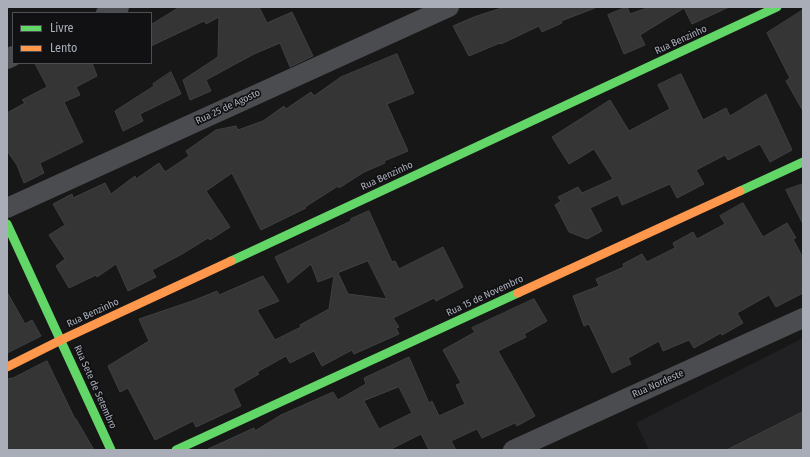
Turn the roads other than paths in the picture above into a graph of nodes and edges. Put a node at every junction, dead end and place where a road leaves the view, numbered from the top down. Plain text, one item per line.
1 (119, 7) edge
2 (449, 7) edge
3 (777, 7) edge
4 (108, 12) edge
5 (803, 162) edge
6 (7, 208) edge
7 (7, 224) edge
8 (803, 318) edge
9 (61, 340) junction
10 (7, 367) edge
11 (111, 450) edge
12 (176, 450) edge
13 (513, 450) edge

1 - 4 street
2 - 6 street, Rua 25 de Agosto
3 - 9 street, Rua Benzinho
5 - 12 street, Rua 15 de Novembro
7 - 9 street, Rua Sete de Setembro
8 - 13 street, Rua Nordeste
9 - 10 street, Rua Benzinho
9 - 11 street, Rua Sete de Setembro

